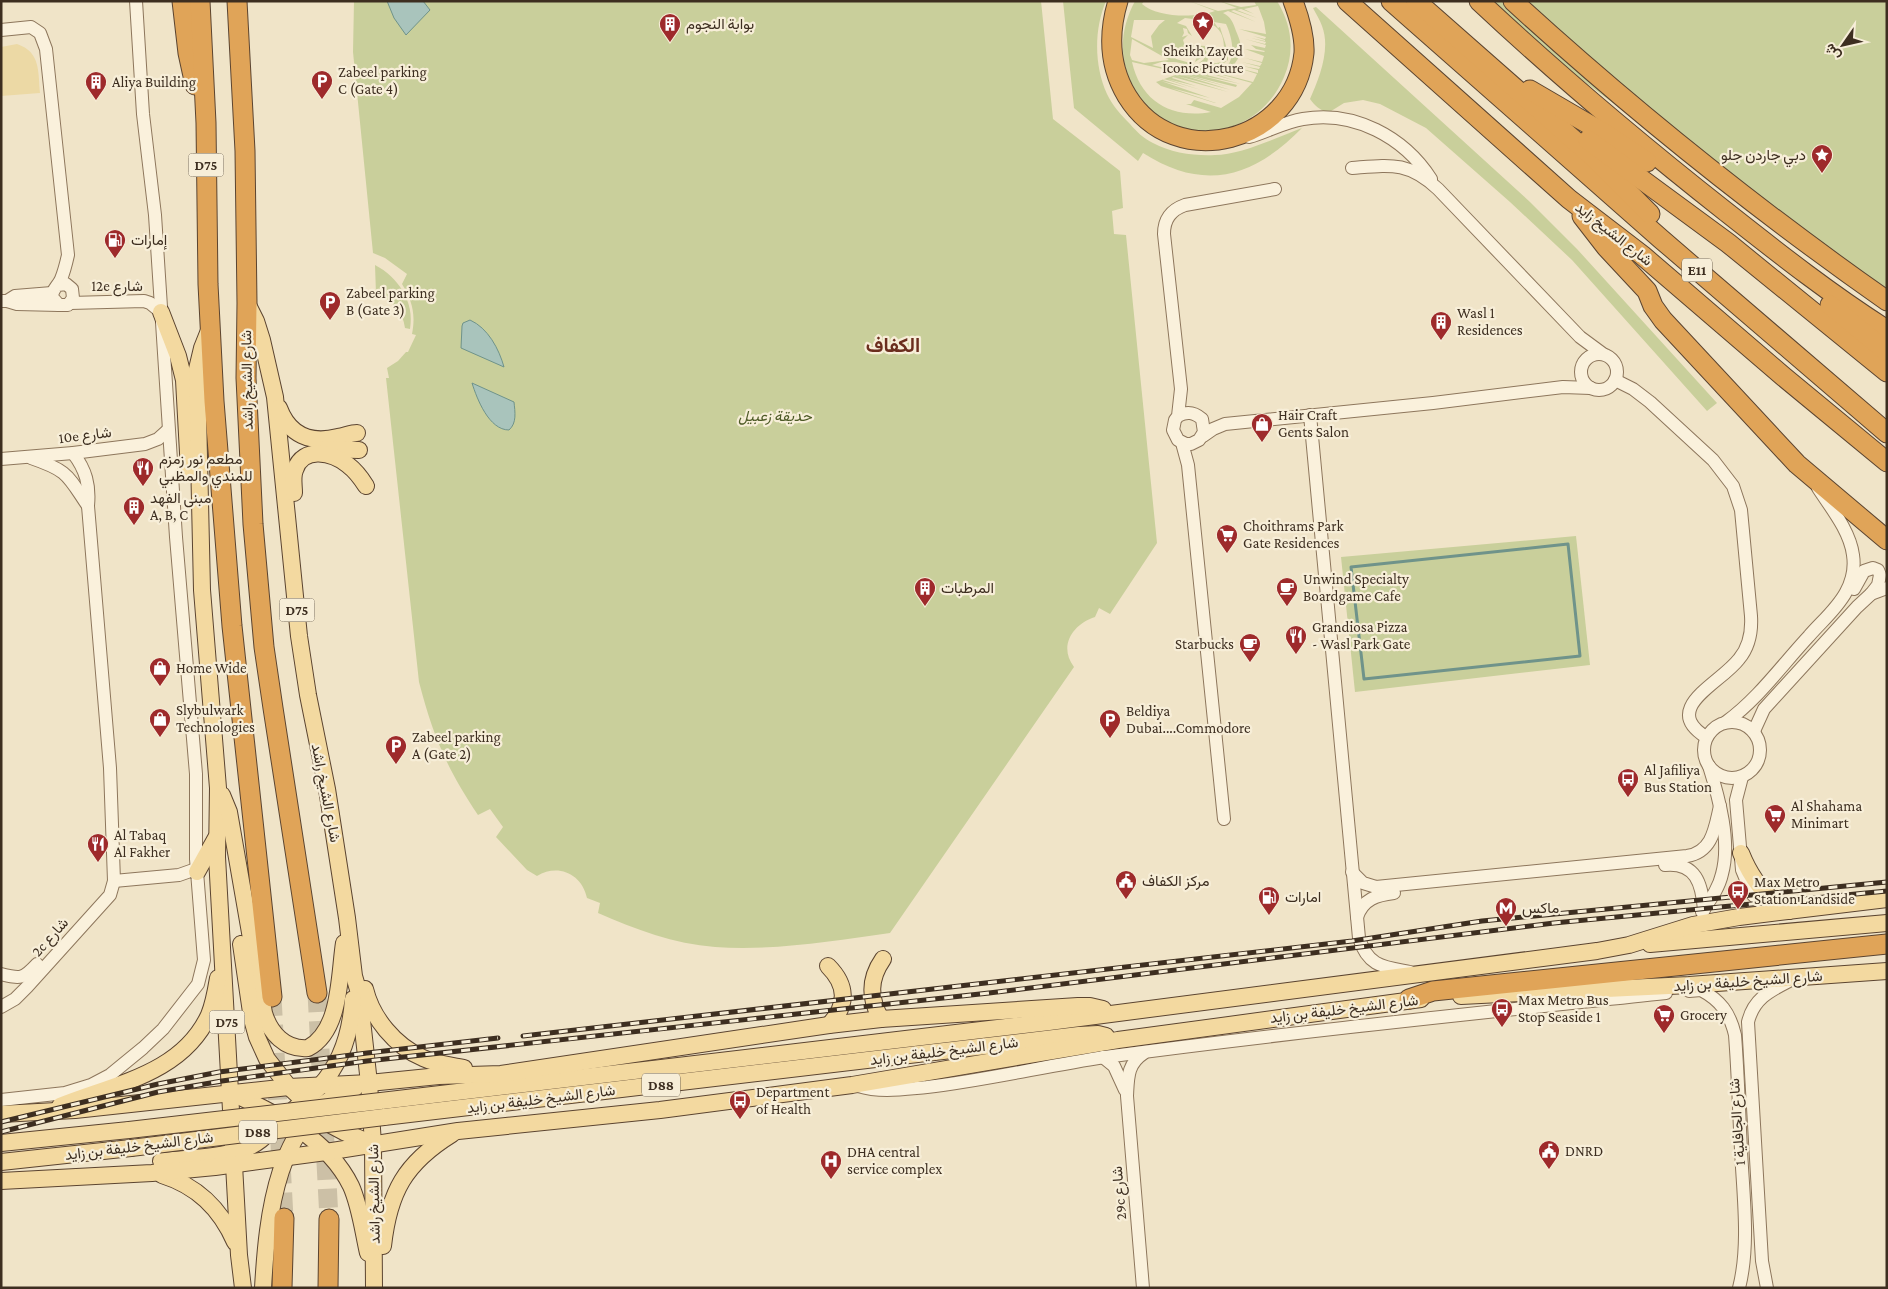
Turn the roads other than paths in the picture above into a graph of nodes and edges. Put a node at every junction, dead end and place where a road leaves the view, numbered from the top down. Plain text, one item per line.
1 (136, 1) edge
2 (182, 1) edge
3 (200, 1) edge
4 (237, 1) edge
5 (1118, 1) edge
6 (1293, 1) edge
7 (1347, 1) edge
8 (1391, 1) edge
9 (1416, 1) edge
10 (1479, 1) edge
11 (1513, 1) edge
12 (1, 30) edge
13 (1501, 76) junction
14 (1538, 108) junction
15 (206, 122) junction
16 (1215, 140) junction
17 (1352, 168) dead end
18 (1275, 189) dead end
19 (1438, 189) junction
20 (1569, 199) junction
21 (60, 288) junction
22 (4, 301) edge
23 (1887, 301) edge
24 (247, 302) junction
25 (64, 304) junction
26 (161, 312) junction
27 (210, 328) junction
28 (1887, 330) edge
29 (1580, 337) junction
30 (1887, 352) edge
31 (1603, 354) junction
32 (1585, 360) junction
33 (1887, 372) edge
34 (1581, 374) junction
35 (1615, 380) junction
36 (1563, 387) junction
37 (1591, 388) junction
38 (1180, 389) junction
39 (275, 397) junction
40 (1310, 415) junction
41 (1178, 416) junction
42 (1198, 416) junction
43 (1887, 417) edge
44 (1225, 424) junction
45 (168, 430) junction
46 (1887, 432) edge
47 (357, 433) dead end
48 (1199, 440) junction
49 (1182, 443) junction
50 (359, 450) dead end
51 (73, 453) junction
52 (312, 453) junction
53 (26, 457) junction
54 (1, 459) edge
55 (1887, 462) edge
56 (1188, 465) junction
57 (1811, 477) junction
58 (366, 486) dead end
59 (88, 506) junction
60 (287, 514) junction
61 (1887, 540) edge
62 (202, 582) junction
63 (1887, 588) edge
64 (1871, 594) junction
65 (1839, 602) junction
66 (1726, 722) junction
67 (1754, 732) junction
68 (1706, 738) junction
69 (1709, 766) junction
70 (1742, 777) junction
71 (218, 788) junction
72 (1720, 806) junction
73 (1224, 819) dead end
74 (217, 836) junction
75 (1741, 853) joint
76 (197, 870) junction
77 (1352, 872) junction
78 (114, 881) junction
79 (1887, 899) edge
80 (245, 905) junction
81 (1704, 910) junction
82 (1781, 912) junction
83 (347, 918) junction
84 (1357, 920) junction
85 (1887, 923) edge
86 (1692, 925) junction
87 (76, 933) junction
88 (1887, 944) edge
89 (1618, 947) junction
90 (223, 951) junction
91 (884, 959) dead end
92 (828, 966) dead end
93 (1887, 971) edge
94 (1, 974) edge
95 (1425, 974) junction
96 (354, 976) junction
97 (1795, 978) junction
98 (1764, 979) junction
99 (1701, 990) junction
100 (317, 993) tunnel mouth
101 (272, 998) tunnel mouth
102 (1409, 999) junction
103 (1, 1007) edge
104 (1109, 1013) junction
105 (881, 1019) junction
106 (829, 1025) junction
107 (1118, 1040) junction
108 (1144, 1053) junction
109 (1103, 1058) junction
110 (501, 1074) junction
111 (370, 1083) junction
112 (321, 1085) junction
113 (852, 1085) junction
114 (289, 1087) junction
115 (230, 1093) junction
116 (1127, 1096) junction
117 (1, 1100) edge
118 (310, 1107) junction
119 (46, 1112) junction
120 (1, 1114) edge
121 (284, 1118) junction
122 (300, 1130) junction
123 (458, 1131) junction
124 (1, 1143) edge
125 (373, 1144) junction
126 (326, 1152) junction
127 (234, 1158) junction
128 (287, 1158) junction
129 (1, 1162) edge
130 (152, 1173) junction
131 (86, 1175) junction
132 (1, 1181) edge
133 (284, 1218) tunnel mouth
134 (329, 1219) tunnel mouth
135 (239, 1256) junction
136 (374, 1286) edge
137 (243, 1288) edge
138 (263, 1288) edge
139 (282, 1288) edge
140 (328, 1288) edge
141 (1143, 1288) edge
142 (1739, 1288) edge
143 (1767, 1288) edge

1 - 26 street
2 - 15 highway
3 - 15 highway, D75
4 - 24 highway, شارع الشيخ راشد / D75
5 - 16 highway
6 - 16 highway
7 - 20 highway, شارع الشيخ زايد / E11
8 - 46 highway, شارع الشيخ زايد / E11
9 - 13 highway
10 - 28 highway
11 - 23 highway
12 - 21 street
13 - 14 highway
13 - 30 highway
14 - 33 highway
14 - 43 highway
15 - 27 highway, D75
16 - 19 street
17 - 19 street
18 - 38 street
19 - 29 street
20 - 55 highway, شارع الشيخ زايد / E11
20 - 57 highway
21 - 22 street, 12e شارع
21 - 25 street
21 - 25 street
22 - 25 street, 12e شارع
24 - 39 main road, شارع الشيخ راشد / D75
24 - 100 highway, شارع الشيخ راشد / D75
25 - 26 street, 12e شارع
26 - 45 street
26 - 62 main road
27 - 62 main road, D75
27 - 101 highway, D75
29 - 31 street
29 - 32 street
31 - 32 street
31 - 35 street
32 - 34 street
34 - 36 street
34 - 37 street
35 - 37 street
35 - 68 street
36 - 37 street
36 - 40 street
38 - 41 street
38 - 42 street
39 - 47 main road
39 - 60 main road, شارع الشيخ راشد / D75
40 - 44 street
40 - 77 street
41 - 42 street
41 - 49 street
42 - 44 street
42 - 48 street
44 - 48 street
45 - 51 street, 10e شارع
45 - 76 street
48 - 49 street
48 - 56 street
49 - 56 street
50 - 52 main road
51 - 53 street, 10e شارع
51 - 59 street
52 - 58 main road
52 - 60 main road
53 - 54 street, 10e شارع
53 - 59 street
56 - 73 street
57 - 61 highway
57 - 65 street
59 - 78 street
60 - 83 main road, شارع الشيخ راشد / D75
62 - 71 main road, D75
63 - 64 street
64 - 65 street
64 - 67 street
65 - 66 street
66 - 67 street
66 - 68 street
67 - 70 street
68 - 69 street
69 - 70 street
69 - 72 street
70 - 75 street
71 - 74 main road, D75
71 - 80 main road
72 - 77 street
72 - 81 street
74 - 76 main road
74 - 90 main road, D75
75 - 82 main road
76 - 78 street
76 - 117 street
77 - 84 street
78 - 87 street, 2c شارع
79 - 82 main road, شارع الشيخ خليفة بن زايد / D88
80 - 83 main road
80 - 114 main road
81 - 84 street
81 - 86 street
82 - 86 main road, شارع الشيخ خليفة بن زايد / D88
83 - 96 main road, شارع الشيخ راشد / D75
83 - 110 main road
84 - 95 street
85 - 89 main road, شارع الشيخ خليفة بن زايد
86 - 89 main road, شارع الشيخ خليفة بن زايد / D88
87 - 94 street
87 - 103 street, 2c شارع
88 - 102 highway
89 - 95 main road, شارع الشيخ خليفة بن زايد / D88
90 - 115 main road, D75
90 - 119 main road
91 - 105 main road
92 - 106 main road
93 - 97 main road, شارع الشيخ خليفة بن زايد / D88
95 - 104 main road, شارع الشيخ خليفة بن زايد / D88
96 - 111 main road, شارع الشيخ راشد / D75
96 - 112 main road
97 - 98 main road, شارع الشيخ خليفة بن زايد / D88
97 - 143 street, شارع الجافلية 1
98 - 99 main road
98 - 102 main road, شارع الشيخ خليفة بن زايد / D88
99 - 108 street
99 - 142 street, شارع الجافلية 1
102 - 107 main road, شارع الشيخ خليفة بن زايد / D88
104 - 105 main road
104 - 124 main road, شارع الشيخ خليفة بن زايد / D88, bridge
105 - 106 main road
106 - 110 main road
107 - 113 main road
107 - 129 main road, شارع الشيخ خليفة بن زايد / D88, bridge
108 - 109 street
108 - 116 street, 29c شارع
109 - 113 street
109 - 116 street, 29c شارع
110 - 111 main road
111 - 112 main road
111 - 118 main road
111 - 125 main road, شارع الشيخ راشد / D75
112 - 114 main road
112 - 118 main road
113 - 123 main road
114 - 115 main road
114 - 118 main road
115 - 119 main road
115 - 121 main road
115 - 127 main road, D75
116 - 141 street, 29c شارع
118 - 121 main road
118 - 122 main road
118 - 125 main road
119 - 120 main road
121 - 122 main road
121 - 127 main road
122 - 126 main road
122 - 128 main road
123 - 125 main road
123 - 136 main road
125 - 126 main road
125 - 136 main road, شارع الشيخ راشد / D75
126 - 128 main road
126 - 136 main road
127 - 128 main road
127 - 130 main road
127 - 131 main road
127 - 135 main road, D75
128 - 138 main road
130 - 131 main road
130 - 135 main road
131 - 132 main road
133 - 139 highway
134 - 140 highway
135 - 137 main road, D75

